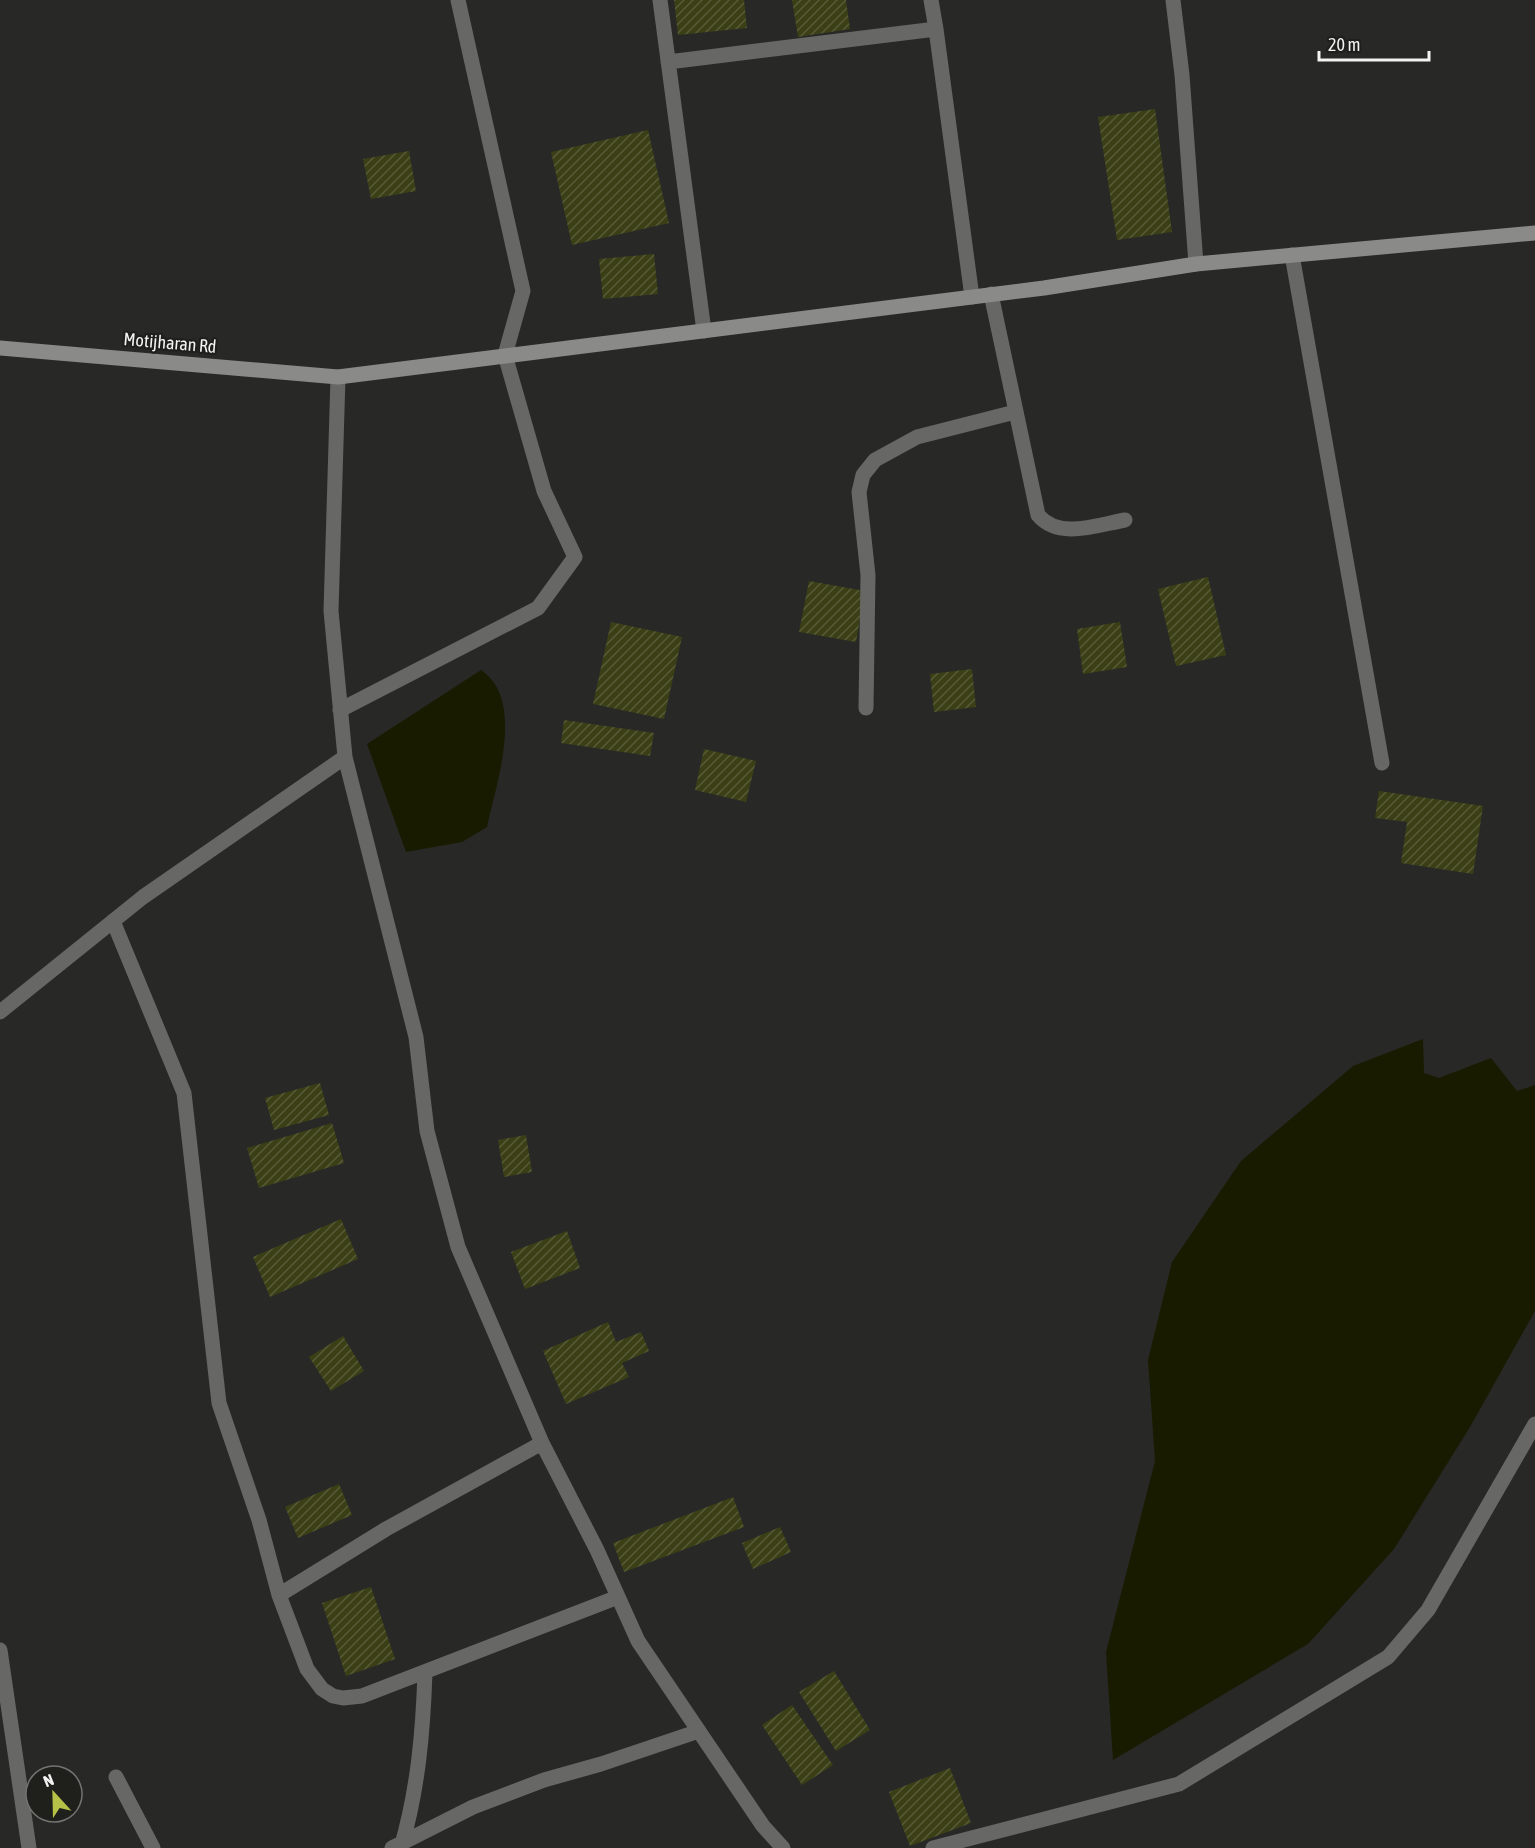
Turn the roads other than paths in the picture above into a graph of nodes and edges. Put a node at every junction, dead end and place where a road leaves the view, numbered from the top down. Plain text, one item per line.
1 (458, 0) edge
2 (660, 0) edge
3 (931, 0) edge
4 (1173, 0) edge
5 (936, 29) junction
6 (668, 62) junction
7 (1535, 233) edge
8 (1292, 255) junction
9 (1196, 264) junction
10 (992, 294) junction
11 (972, 297) junction
12 (704, 331) junction
13 (0, 348) edge
14 (505, 355) junction
15 (338, 377) junction
16 (1015, 412) junction
17 (1125, 520) dead end
18 (866, 708) dead end
19 (340, 710) junction
20 (345, 757) junction
21 (1382, 763) dead end
22 (113, 921) junction
23 (0, 1011) edge
24 (1535, 1424) edge
25 (542, 1443) junction
26 (279, 1595) junction
27 (618, 1597) junction
28 (0, 1650) edge
29 (425, 1672) junction
30 (699, 1731) junction
31 (116, 1777) dead end
32 (398, 1847) edge
33 (29, 1848) edge
34 (153, 1848) edge
35 (783, 1848) edge
36 (933, 1848) edge

1 - 14 street
2 - 6 street
3 - 5 street
4 - 9 street
5 - 6 street
5 - 11 street
6 - 12 street
7 - 8 main road, Motijharan Rd
8 - 9 main road, Motijharan Rd
8 - 21 street
9 - 10 main road, Motijharan Rd
10 - 11 main road, Motijharan Rd
10 - 16 street
11 - 12 main road, Motijharan Rd
12 - 14 main road, Motijharan Rd
13 - 15 main road, Motijharan Rd
14 - 15 main road, Motijharan Rd
14 - 19 street
15 - 19 street
16 - 17 street
16 - 18 street
19 - 20 street
20 - 22 street
20 - 25 street
22 - 23 street
22 - 26 street
24 - 36 street
25 - 26 street
25 - 27 street
26 - 29 street
27 - 29 street
27 - 30 street
28 - 33 street
29 - 32 street
30 - 32 street
30 - 35 street
31 - 34 street

